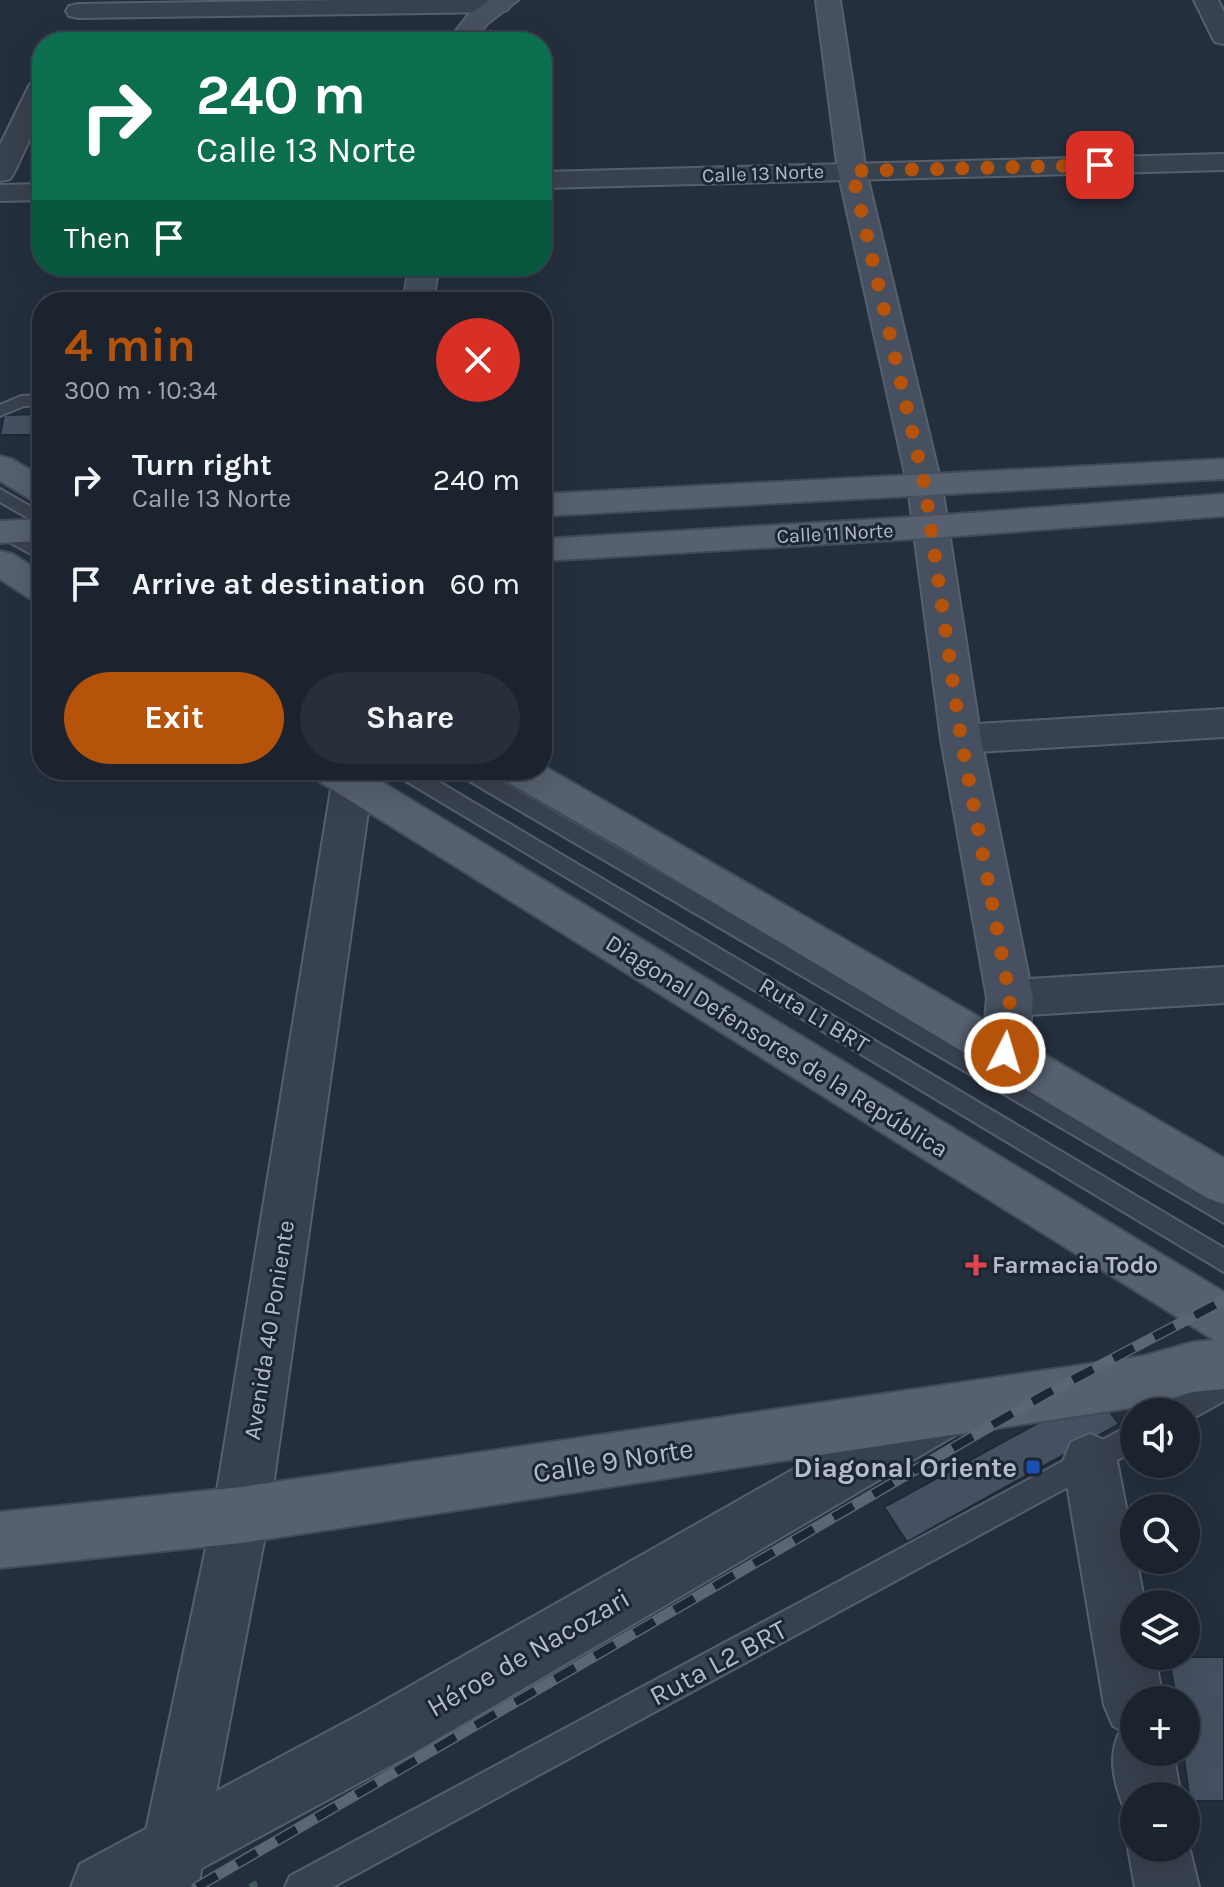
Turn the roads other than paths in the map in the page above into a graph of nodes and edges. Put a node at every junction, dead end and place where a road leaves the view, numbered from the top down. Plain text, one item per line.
1 (828, 0) edge
2 (1206, 0) edge
3 (502, 2) edge
4 (234, 4) edge
5 (77, 14) edge
6 (467, 32) edge
7 (1224, 37) edge
8 (32, 107) edge
9 (1224, 162) edge
10 (852, 171) junction
11 (0, 173) edge
12 (552, 180) edge
13 (32, 192) edge
14 (0, 193) edge
15 (32, 400) edge
16 (0, 411) edge
17 (0, 466) edge
18 (1224, 469) edge
19 (32, 486) edge
20 (925, 487) junction
21 (0, 494) edge
22 (552, 505) edge
23 (1224, 505) edge
24 (32, 515) edge
25 (930, 527) junction
26 (552, 549) edge
27 (1224, 723) edge
28 (961, 739) junction
29 (344, 780) edge
30 (355, 780) edge
31 (420, 780) edge
32 (483, 780) edge
33 (535, 780) edge
34 (1224, 985) edge
35 (1010, 998) junction
36 (1005, 1053) junction
37 (1224, 1183) edge
38 (1224, 1212) edge
39 (1224, 1261) edge
40 (1224, 1320) edge
41 (1224, 1364) edge
42 (1224, 1387) edge
43 (1200, 1400) edge
44 (949, 1409) junction
45 (1112, 1449) edge
46 (241, 1515) junction
47 (0, 1540) edge
48 (1132, 1686) edge
49 (1163, 1862) edge
50 (169, 1869) edge
51 (103, 1887) edge
52 (301, 1887) edge
53 (1167, 1887) edge

1 - 10 main road
2 - 7 street
3 - 4 street
3 - 6 main road
4 - 5 street
8 - 11 street
9 - 10 street, Calle 13 Norte
10 - 12 street, Calle 13 Norte
10 - 20 main road
13 - 14 street
15 - 16 lane
17 - 19 main road
18 - 20 main road, Calle 11 Norte
20 - 22 main road, Calle 11 Norte
20 - 25 main road
21 - 24 lane
23 - 25 main road, Calle 11 Norte
25 - 26 main road, Calle 11 Norte
25 - 28 main road
27 - 28 street
28 - 35 main road
29 - 46 street, Avenida 40 Poniente
30 - 40 main road, Diagonal Defensores de la República
31 - 39 lane, Ruta L1 BRT
32 - 38 lane, Ruta L1 BRT
33 - 36 main road
34 - 35 street
35 - 36 main road
36 - 37 main road
41 - 44 main road, Calle 9 Norte
42 - 43 lane
44 - 46 main road, Calle 9 Norte
44 - 50 street, Héroe de Nacozari
45 - 48 street
45 - 52 lane, Ruta L2 BRT
46 - 47 main road, Calle 9 Norte
46 - 50 street, Avenida 40 Poniente
49 - 53 street
50 - 51 street, Héroe de Nacozari

